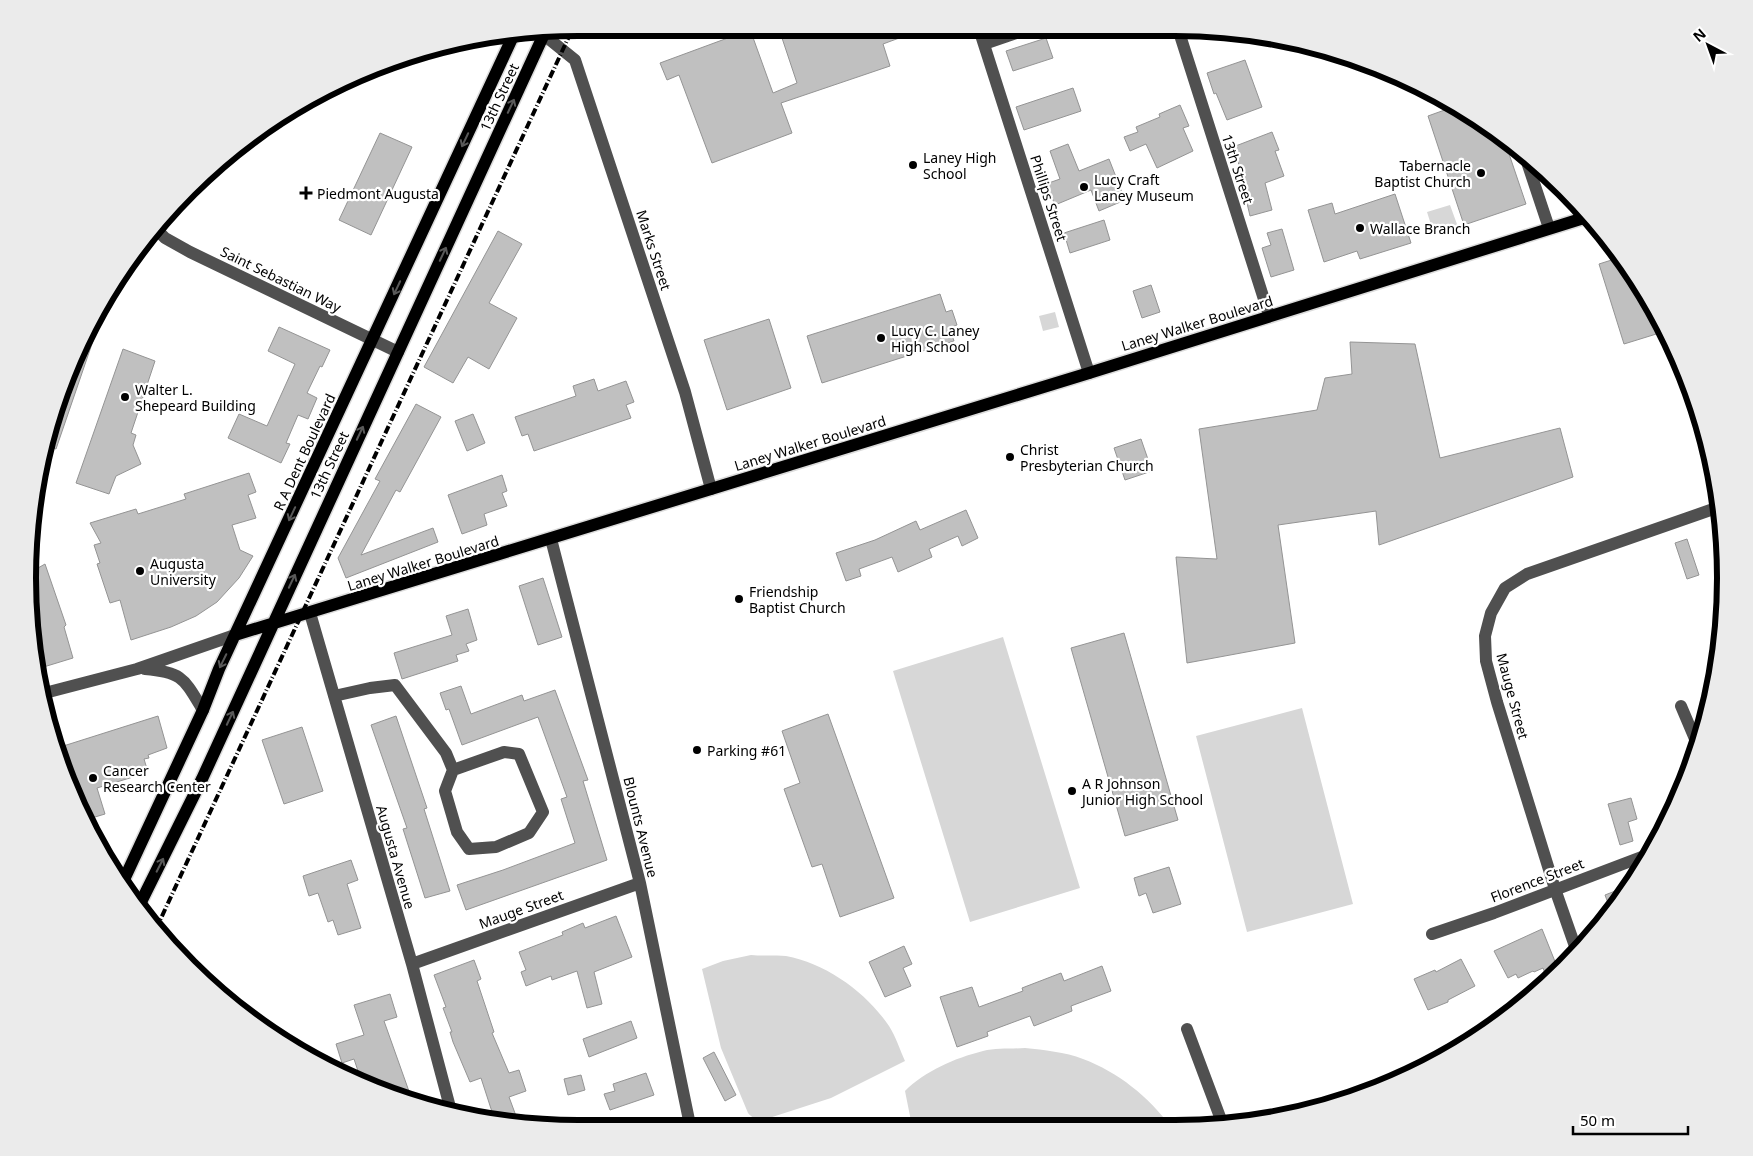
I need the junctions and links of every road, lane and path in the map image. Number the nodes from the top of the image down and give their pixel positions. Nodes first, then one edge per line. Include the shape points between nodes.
1 (1180, 36) edge
2 (544, 37) edge
3 (548, 37) edge
4 (982, 38) edge
5 (511, 41) edge
6 (1529, 169) edge
7 (1580, 219) edge
8 (1549, 228) junction
9 (160, 233) edge
10 (1269, 315) junction
11 (373, 340) junction
12 (398, 352) junction
13 (1089, 373) junction
14 (711, 490) junction
15 (1712, 509) edge
16 (551, 539) junction
17 (310, 612) junction
18 (272, 625) junction
19 (235, 635) junction
20 (137, 669) junction
21 (49, 692) edge
22 (334, 696) junction
23 (1682, 706) dead end
24 (203, 710) junction
25 (1693, 734) edge
26 (453, 770) junction
27 (1638, 858) edge
28 (126, 876) edge
29 (640, 883) junction
30 (1555, 889) junction
31 (142, 900) edge
32 (1432, 934) dead end
33 (1574, 944) edge
34 (412, 964) junction
35 (1187, 1029) dead end
36 (449, 1104) edge
37 (1220, 1118) edge
38 (689, 1120) edge

1 - 10 street, 13th Street
12 -> 2 main road, 13th Street
3 - 14 street, Marks Street via 575,60 685,392
4 - 13 street, Phillips Street
5 -> 11 main road, R A Dent Boulevard
6 - 8 street
7 - 8 main road, Laney Walker Boulevard
8 - 10 main road, Laney Walker Boulevard
9 - 11 street, Saint Sebastian Way via 190,252
10 - 13 main road, Laney Walker Boulevard
11 - 12 street, Saint Sebastian Way
11 -> 19 main road, R A Dent Boulevard
18 -> 12 main road, 13th Street
13 - 14 main road, Laney Walker Boulevard
14 - 16 main road, Laney Walker Boulevard
15 - 30 street, Mauge Street via 1527,574 1506,588 1491,613 1485,636 1486,661
16 - 17 main road, Laney Walker Boulevard
16 - 29 street, Blounts Avenue
17 - 18 main road, Laney Walker Boulevard
17 - 22 street, Augusta Avenue
18 - 19 main road, Laney Walker Boulevard
31 -> 18 main road, 13th Street via 202,779
19 - 20 street, Laney Walker Boulevard
19 -> 24 main road, R A Dent Boulevard
20 - 21 street, Laney Walker Boulevard
20 - 24 street via 167,671 176,675 190,688
22 - 26 street via 395,685 446,753
22 - 34 street, Augusta Avenue
23 - 25 street
24 - 28 main road, R A Dent Boulevard
26 - 26 street via 446,791 457,832 469,850 496,847 529,833 543,812 519,754 504,752
27 - 30 street, Florence Street
29 - 34 street, Mauge Street
29 - 38 street, Blounts Avenue
30 - 32 street, Florence Street
30 - 33 street
34 - 36 street, Augusta Avenue
35 - 37 street

